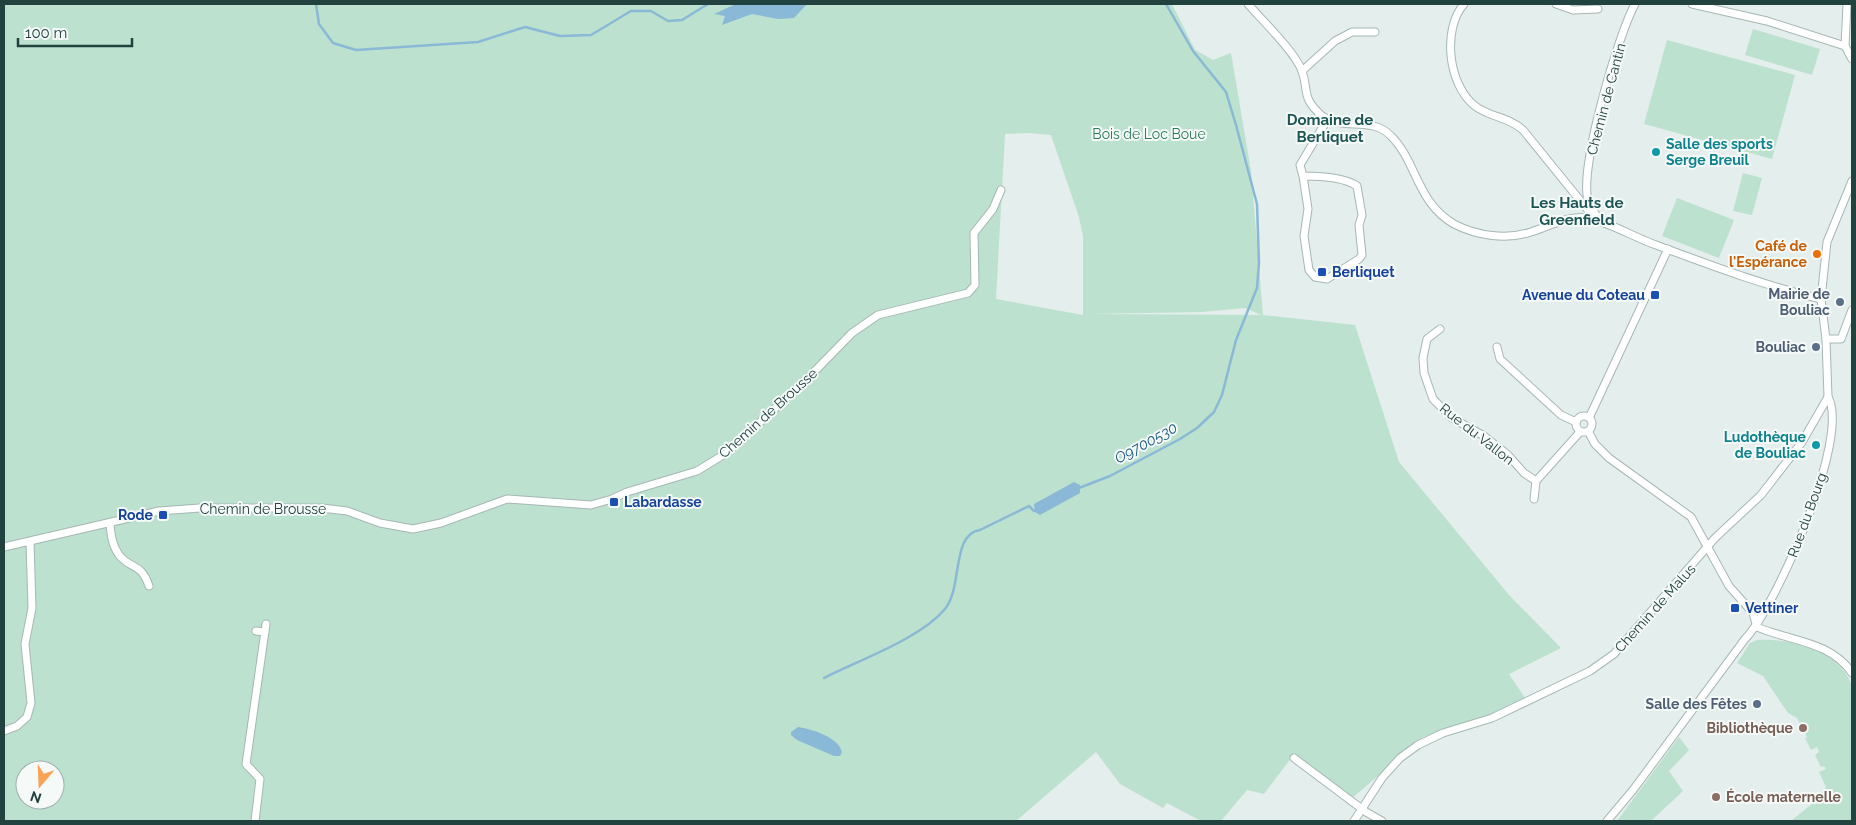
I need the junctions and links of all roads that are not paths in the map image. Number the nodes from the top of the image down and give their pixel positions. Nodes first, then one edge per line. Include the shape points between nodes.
1 (1248, 4) edge
2 (1464, 4) edge
3 (1556, 4) edge
4 (1635, 4) edge
5 (1692, 4) edge
6 (1847, 4) edge
7 (1598, 9) dead end
8 (1375, 32) dead end
9 (1845, 46) junction
10 (1852, 59) edge
11 (1302, 71) junction
12 (1328, 120) junction
13 (1303, 176) junction
14 (1852, 181) edge
15 (1001, 190) dead end
16 (1601, 223) junction
17 (1668, 249) junction
18 (1821, 299) junction
19 (1852, 310) edge
20 (1440, 329) dead end
21 (1826, 339) junction
22 (1497, 347) dead end
23 (1828, 397) junction
24 (1589, 418) junction
25 (1576, 422) junction
26 (1584, 432) junction
27 (1536, 480) junction
28 (1534, 499) dead end
29 (110, 524) junction
30 (30, 542) junction
31 (4, 547) edge
32 (1707, 548) junction
33 (149, 586) dead end
34 (266, 624) dead end
35 (1757, 627) junction
36 (256, 631) dead end
37 (265, 632) junction
38 (1852, 673) edge
39 (4, 731) edge
40 (1294, 758) dead end
41 (1362, 809) junction
42 (255, 821) edge
43 (1354, 821) edge
44 (1382, 821) edge
45 (1606, 821) edge

1 - 11 street
2 - 16 street via 1457,12 1451,34 1454,71 1461,91 1475,106 1509,120 1523,130 1590,214
3 - 7 street via 1573,10
4 - 16 street, Chemin de Cantin via 1608,82 1591,146 1587,193
5 - 9 street via 1767,21
6 - 9 street
8 - 11 street via 1352,32 1335,41
9 - 10 street
11 - 12 street via 1306,96
12 - 13 street via 1300,165
12 - 16 street via 1373,124 1386,132 1397,144 1428,201 1445,218 1466,229 1508,236 1532,232 1566,219 1591,218
13 - 13 street via 1348,182 1357,186 1359,191 1362,255 1327,279 1315,277 1309,270 1304,230 1308,209
14 - 18 street, Rue du Bourg via 1827,242
15 - 29 street, Chemin de Brousse via 993,209 974,233 975,285 968,293 878,315 852,333 814,373 728,452 697,471 591,505 507,499 441,523 413,529 380,523 347,511 322,508 200,508 159,512
16 - 17 street
17 - 18 street via 1774,288
17 - 24 street
18 - 21 street, Rue du Bourg
19 - 21 street via 1841,339
20 - 27 street, Rue du Vallon via 1428,340 1423,358 1424,373 1433,399 1452,418 1484,436
21 - 23 street, Rue du Bourg
22 - 25 street via 1500,359 1561,415
23 - 32 street, Chemin de Malus via 1802,442 1774,480
23 - 35 street, Rue du Bourg via 1833,416 1829,453 1796,548
24 - 25 street via 1581,416
24 - 26 street via 1592,425
25 - 26 street
26 - 27 street
26 - 32 street via 1609,458 1691,517
27 - 28 street
29 - 30 street, Chemin de Brousse
29 - 33 street via 112,542 120,556 144,572
30 - 31 street, Chemin de Brousse
30 - 39 street via 32,608 25,644 31,703 27,717
32 - 35 street via 1736,595 1753,613
32 - 41 street, Chemin de Malus via 1614,654 1590,671 1507,711 1418,745 1400,758 1382,778
34 - 37 street
35 - 38 street via 1830,652
35 - 45 street, Rue du Bourg
36 - 37 street
37 - 42 street via 246,764 260,779
40 - 41 street
41 - 43 street, Chemin de Malus
41 - 44 street

